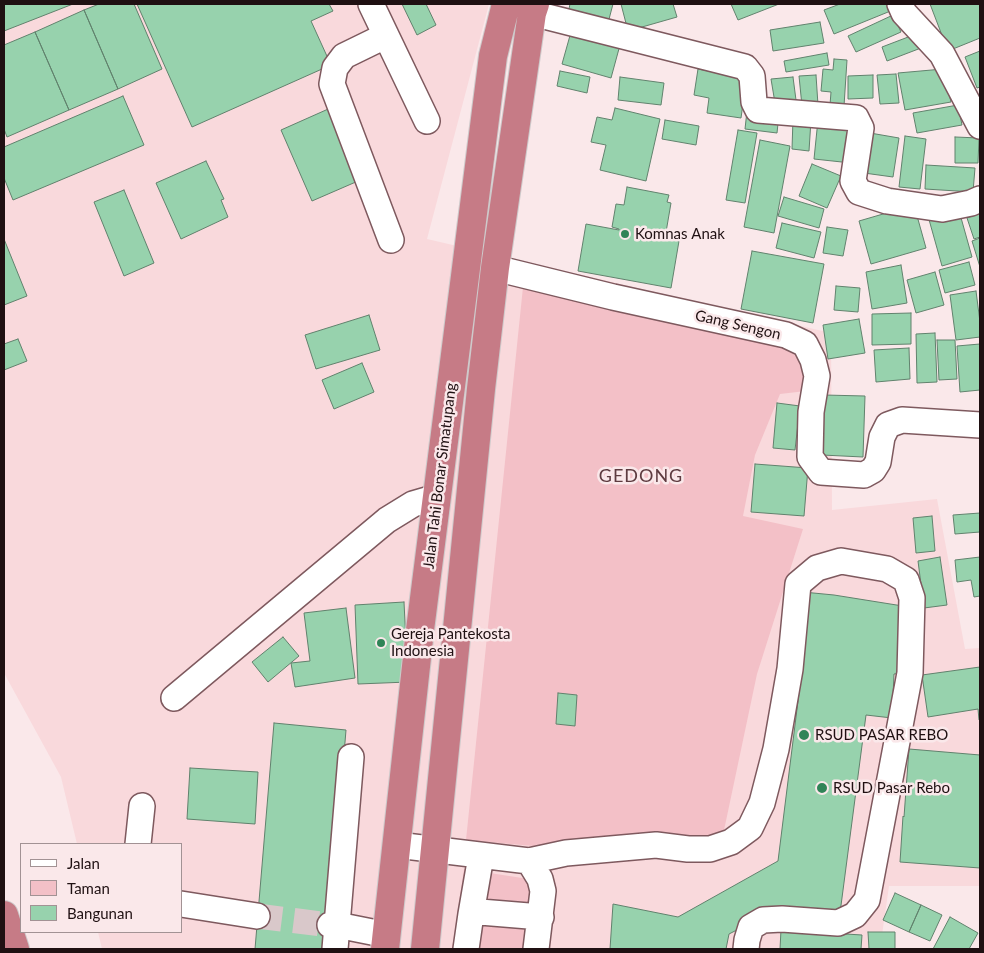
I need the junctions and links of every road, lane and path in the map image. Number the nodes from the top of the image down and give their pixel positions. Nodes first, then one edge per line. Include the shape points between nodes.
1 (371, 4) edge
2 (506, 4) edge
3 (900, 4) edge
4 (533, 9) edge
5 (385, 36) junction
6 (427, 122) dead end
7 (980, 126) edge
8 (980, 199) edge
9 (391, 240) dead end
10 (495, 268) junction
11 (980, 424) edge
12 (437, 497) junction
13 (174, 698) dead end
14 (351, 757) dead end
15 (142, 806) dead end
16 (138, 843) edge
17 (397, 845) junction
18 (436, 850) junction
19 (481, 856) junction
20 (529, 861) junction
21 (182, 904) edge
22 (471, 914) junction
23 (4, 915) edge
24 (257, 916) tunnel mouth
25 (541, 917) junction
26 (334, 933) edge
27 (386, 942) edge
28 (15, 949) edge
29 (425, 949) edge
30 (466, 949) edge
31 (536, 949) edge
32 (746, 949) edge

1 - 5 street
2 - 12 highway, Jalan Tahi Bonar Simatupang via 494,56
3 - 7 street via 904,13 942,54
4 - 8 street via 745,67 752,76 754,102 758,110 856,118 861,128 853,181 859,192 887,201 942,208
4 - 10 highway, Jalan Tahi Bonar Simatupang
5 - 6 street
5 - 9 street via 344,56 335,68 332,84
10 - 11 street, Gang Sengon via 786,335 805,344 817,376 811,412 810,457 821,472 864,475 873,470 888,425 902,420
10 - 18 highway, Jalan Tahi Bonar Simatupang
12 - 13 street via 413,504 387,520
12 - 17 highway, Jalan Tahi Bonar Simatupang
14 - 26 street
15 - 16 street
17 - 18 street
17 - 27 highway, Jalan Tahi Bonar Simatupang
18 - 19 street
18 - 29 highway, Jalan Tahi Bonar Simatupang
19 - 20 street
19 - 22 street
20 - 25 street via 543,891
20 - 32 street via 566,853 656,845 710,849 731,842 750,828 762,803 776,749 790,669 798,584 817,568 841,561 887,569 906,580 912,598 910,673 867,900 854,915 838,923 763,920 751,927
21 - 24 street
22 - 25 street
22 - 30 street
23 - 28 highway
25 - 31 street
26 - 27 street

